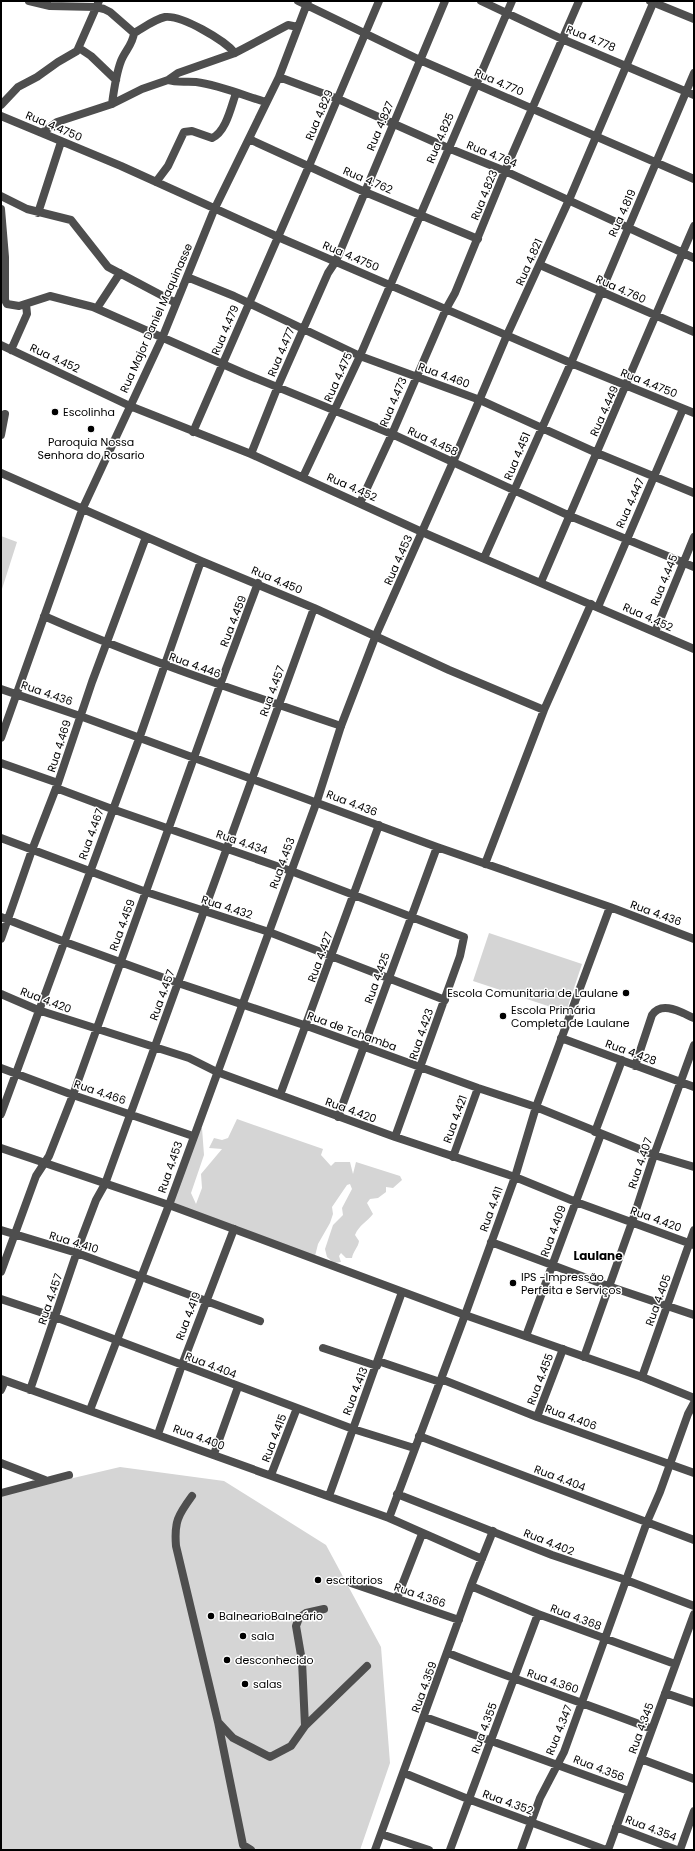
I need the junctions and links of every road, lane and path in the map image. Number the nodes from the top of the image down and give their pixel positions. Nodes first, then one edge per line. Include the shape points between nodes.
1 (29, 1) edge
2 (298, 1) edge
3 (379, 1) edge
4 (446, 1) edge
5 (481, 1) edge
6 (512, 1) edge
7 (579, 1) edge
8 (652, 1) edge
9 (308, 3) edge
10 (98, 4) edge
11 (506, 13) junction
12 (694, 19) edge
13 (298, 27) junction
14 (134, 33) junction
15 (365, 34) junction
16 (562, 38) junction
17 (79, 48) junction
18 (235, 52) junction
19 (420, 60) junction
20 (626, 64) junction
21 (694, 73) edge
22 (279, 77) junction
23 (116, 80) junction
24 (168, 80) junction
25 (476, 84) junction
26 (686, 92) junction
27 (236, 93) junction
28 (694, 95) edge
29 (338, 99) junction
30 (265, 102) junction
31 (112, 104) junction
32 (1, 105) edge
33 (532, 108) junction
34 (1, 116) edge
35 (393, 124) junction
36 (42, 133) junction
37 (596, 136) junction
38 (250, 139) junction
39 (61, 142) junction
40 (448, 148) junction
41 (656, 163) junction
42 (309, 166) junction
43 (505, 171) junction
44 (694, 179) edge
45 (156, 182) junction
46 (365, 192) junction
47 (1, 196) edge
48 (1, 200) edge
49 (569, 200) junction
50 (1, 209) edge
51 (214, 210) junction
52 (38, 212) junction
53 (420, 214) junction
54 (694, 226) edge
55 (627, 227) junction
56 (278, 237) junction
57 (478, 239) junction
58 (682, 253) junction
59 (694, 258) edge
60 (336, 261) junction
61 (540, 265) junction
62 (120, 273) junction
63 (187, 277) junction
64 (390, 285) junction
65 (600, 292) junction
66 (176, 303) junction
67 (248, 303) junction
68 (26, 304) junction
69 (97, 308) junction
70 (446, 309) junction
71 (656, 317) junction
72 (303, 328) junction
73 (694, 332) edge
74 (508, 335) junction
75 (163, 336) junction
76 (1, 345) edge
77 (12, 350) junction
78 (360, 356) junction
79 (223, 363) junction
80 (571, 363) junction
81 (416, 376) junction
82 (278, 386) junction
83 (627, 386) junction
84 (480, 400) junction
85 (130, 406) junction
86 (683, 409) junction
87 (336, 411) junction
88 (694, 413) edge
89 (5, 414) dead end
90 (541, 428) junction
91 (193, 432) junction
92 (392, 434) junction
93 (1, 435) edge
94 (597, 453) junction
95 (251, 454) junction
96 (453, 462) junction
97 (1, 473) edge
98 (303, 477) junction
99 (654, 477) junction
100 (514, 492) junction
101 (694, 493) edge
102 (360, 503) junction
103 (82, 510) junction
104 (570, 516) junction
105 (422, 532) junction
106 (146, 537) junction
107 (694, 537) edge
108 (626, 540) junction
109 (484, 558) junction
110 (200, 561) junction
111 (683, 562) junction
112 (694, 567) edge
113 (541, 582) junction
114 (258, 584) junction
115 (594, 606) junction
116 (314, 608) junction
117 (44, 616) junction
118 (655, 632) junction
119 (376, 635) junction
120 (106, 643) junction
121 (694, 650) edge
122 (164, 665) junction
123 (220, 686) junction
124 (1, 689) edge
125 (17, 694) junction
126 (279, 705) junction
127 (544, 710) junction
128 (80, 716) junction
129 (341, 726) junction
130 (1, 738) edge
131 (139, 738) junction
132 (195, 758) junction
133 (1, 763) edge
134 (253, 779) junction
135 (57, 786) junction
136 (317, 801) junction
137 (112, 809) junction
138 (379, 826) junction
139 (170, 829) junction
140 (1, 838) edge
141 (437, 847) junction
142 (226, 848) junction
143 (32, 850) junction
144 (485, 864) junction
145 (90, 871) junction
146 (291, 871) junction
147 (146, 892) junction
148 (355, 896) junction
149 (610, 907) junction
150 (204, 912) junction
151 (5, 918) edge
152 (410, 918) junction
153 (268, 932) junction
154 (464, 937) joint
155 (1, 939) edge
156 (694, 939) edge
157 (65, 942) junction
158 (332, 957) junction
159 (120, 962) junction
160 (389, 979) junction
161 (178, 983) junction
162 (1, 994) edge
163 (444, 1000) junction
164 (242, 1005) junction
165 (38, 1010) junction
166 (694, 1018) edge
167 (307, 1026) junction
168 (96, 1030) junction
169 (561, 1038) junction
170 (694, 1045) edge
171 (154, 1047) junction
172 (364, 1047) junction
173 (622, 1060) junction
174 (636, 1066) junction
175 (421, 1067) junction
176 (1, 1068) edge
177 (217, 1072) junction
178 (17, 1074) junction
179 (681, 1082) junction
180 (694, 1087) edge
181 (478, 1088) junction
182 (73, 1095) junction
183 (280, 1095) junction
184 (536, 1107) junction
185 (1, 1114) edge
186 (130, 1114) junction
187 (338, 1117) junction
188 (598, 1133) junction
189 (193, 1136) junction
190 (395, 1137) junction
191 (1, 1148) edge
192 (654, 1155) junction
193 (453, 1157) junction
194 (45, 1163) junction
195 (694, 1167) edge
196 (515, 1177) junction
197 (105, 1184) junction
198 (576, 1202) junction
199 (169, 1205) junction
200 (632, 1222) junction
201 (234, 1229) junction
202 (1, 1230) edge
203 (694, 1230) edge
204 (15, 1235) junction
205 (491, 1242) junction
206 (692, 1244) edge
207 (77, 1253) junction
208 (553, 1265) junction
209 (1, 1272) edge
210 (140, 1277) junction
211 (608, 1286) junction
212 (402, 1292) junction
213 (1, 1299) edge
214 (206, 1301) junction
215 (667, 1306) junction
216 (465, 1315) junction
217 (694, 1315) edge
218 (55, 1317) junction
219 (260, 1321) dead end
220 (526, 1336) junction
221 (117, 1340) junction
222 (323, 1348) dead end
223 (563, 1349) junction
224 (584, 1357) junction
225 (378, 1363) junction
226 (182, 1366) junction
227 (642, 1377) junction
228 (3, 1380) edge
229 (440, 1381) junction
230 (238, 1387) junction
231 (1, 1390) edge
232 (30, 1390) junction
233 (694, 1398) edge
234 (694, 1403) edge
235 (297, 1408) junction
236 (90, 1410) junction
237 (537, 1417) junction
238 (353, 1428) junction
239 (158, 1434) junction
240 (419, 1436) junction
241 (414, 1448) junction
242 (214, 1454) junction
243 (1, 1463) edge
244 (670, 1465) junction
245 (694, 1473) edge
246 (69, 1475) dead end
247 (271, 1475) junction
248 (45, 1480) junction
249 (1, 1492) edge
250 (397, 1494) junction
251 (192, 1496) dead end
252 (329, 1496) junction
253 (389, 1518) junction
254 (647, 1522) junction
255 (493, 1531) junction
256 (422, 1534) junction
257 (694, 1540) edge
258 (482, 1559) junction
259 (626, 1580) junction
260 (352, 1583) dead end
261 (471, 1586) junction
262 (397, 1598) junction
263 (694, 1606) edge
264 (324, 1609) dead end
265 (538, 1614) junction
266 (694, 1614) edge
267 (459, 1620) junction
268 (692, 1623) edge
269 (604, 1639) junction
270 (448, 1653) junction
271 (675, 1664) junction
272 (367, 1666) dead end
273 (514, 1680) junction
274 (665, 1693) junction
275 (582, 1703) junction
276 (694, 1703) edge
277 (425, 1717) junction
278 (218, 1722) junction
279 (305, 1726) junction
280 (652, 1729) junction
281 (491, 1740) junction
282 (641, 1759) junction
283 (558, 1764) junction
284 (404, 1773) junction
285 (694, 1779) edge
286 (629, 1791) junction
287 (468, 1799) junction
288 (694, 1811) edge
289 (531, 1822) junction
290 (616, 1827) junction
291 (381, 1834) junction
292 (251, 1850) edge
293 (375, 1850) edge
294 (429, 1850) edge
295 (450, 1850) edge
296 (521, 1850) edge
297 (607, 1850) edge
298 (679, 1850) edge

1 - 10 street via 50,6
2 - 9 street, Rua 4.770
3 - 15 street, Rua 4.829
4 - 19 street, Rua 4.827
5 - 11 street, Rua 4.778
6 - 11 street, Rua 4.825
7 - 16 street, Rua 4.823
8 - 12 street
8 - 20 street, Rua 4.821
9 - 13 street, Rua Major Daniel Maquinasse
9 - 15 street, Rua 4.770
10 - 14 street
10 - 17 street
11 - 16 street, Rua 4.778
11 - 25 street, Rua 4.825
13 - 18 street via 288,26
13 - 22 street, Rua Major Daniel Maquinasse
14 - 18 street via 164,18 176,18 219,38
14 - 23 street via 130,46 121,60
15 - 19 street, Rua 4.770
15 - 29 street, Rua 4.829
16 - 20 street, Rua 4.778
16 - 33 street, Rua 4.823
17 - 23 street
17 - 32 street via 18,87
18 - 24 street via 178,73
19 - 25 street, Rua 4.770
19 - 35 street, Rua 4.827
20 - 26 street, Rua 4.778
20 - 37 street, Rua 4.821
21 - 26 street, Rua 4.819
22 - 29 street, Rua 4.764
22 - 30 street, Rua Major Daniel Maquinasse
23 - 31 street
24 - 27 street via 196,82
24 - 31 street
25 - 33 street, Rua 4.770
25 - 40 street, Rua 4.825
26 - 28 street, Rua 4.778
26 - 41 street, Rua 4.819
27 - 30 street
27 - 45 street via 218,134 212,138 192,131 184,132
29 - 35 street, Rua 4.764
29 - 42 street, Rua 4.829
30 - 38 street, Rua Major Daniel Maquinasse
31 - 36 street via 57,122
33 - 37 street, Rua 4.770
33 - 43 street, Rua 4.823
34 - 36 street, Rua 4.4750
35 - 40 street, Rua 4.764
35 - 46 street, Rua 4.827
36 - 39 street, Rua 4.4750
37 - 41 street, Rua 4.770
37 - 49 street, Rua 4.821
38 - 42 street, Rua 4.762
38 - 51 street, Rua Major Daniel Maquinasse
39 - 45 street, Rua 4.4750
39 - 52 street
40 - 43 street, Rua 4.764
40 - 53 street, Rua 4.825
41 - 44 street, Rua 4.770
41 - 55 street, Rua 4.819
42 - 46 street, Rua 4.762
42 - 56 street, Rua 4.829
43 - 49 street, Rua 4.764
43 - 57 street, Rua 4.823
45 - 51 street, Rua 4.4750
46 - 53 street, Rua 4.762
46 - 60 street, Rua 4.827
47 - 48 street
47 - 52 street via 16,205
49 - 55 street, Rua 4.764
49 - 61 street, Rua 4.821
50 - 68 street, Rua 4.458 via 5,303 11,306
51 - 56 street, Rua 4.4750
51 - 63 street, Rua Major Daniel Maquinasse
52 - 62 street via 71,220 108,266
53 - 57 street, Rua 4.762
53 - 64 street, Rua 4.825
54 - 58 street, Rua 4.449
55 - 58 street, Rua 4.764
55 - 65 street, Rua 4.819
56 - 60 street, Rua 4.4750
56 - 67 street, Rua 4.479
57 - 70 street, Rua 4.823
58 - 59 street, Rua 4.764
58 - 71 street, Rua 4.449
60 - 64 street, Rua 4.4750
60 - 72 street, Rua 4.477
61 - 65 street, Rua 4.760
61 - 74 street, Rua 4.821
62 - 66 street
62 - 69 street
63 - 66 street, Rua Major Daniel Maquinasse
63 - 67 street, Rua 4.460
64 - 70 street, Rua 4.4750
64 - 78 street, Rua 4.475
65 - 71 street, Rua 4.760
65 - 80 street, Rua 4.819
66 - 75 street, Rua Major Daniel Maquinasse
67 - 72 street, Rua 4.460
67 - 79 street, Rua 4.479
68 - 69 street, Rua 4.458 via 50,296
68 - 77 street via 27,314
69 - 75 street, Rua 4.458
70 - 74 street, Rua 4.4750
70 - 81 street, Rua 4.473
71 - 73 street, Rua 4.760
71 - 83 street, Rua 4.449
72 - 78 street, Rua 4.460
72 - 82 street, Rua 4.477
74 - 80 street, Rua 4.4750
74 - 84 street, Rua 4.821
75 - 79 street, Rua 4.458
75 - 85 street, Rua Major Daniel Maquinasse
76 - 77 street, Rua 4.452
77 - 85 street, Rua 4.452
78 - 81 street, Rua 4.460
78 - 87 street, Rua 4.475
79 - 82 street, Rua 4.458
79 - 91 street, Rua 4.479
80 - 83 street, Rua 4.4750
80 - 90 street, Rua 4.451
81 - 84 street, Rua 4.460
81 - 92 street, Rua 4.473
82 - 87 street, Rua 4.458
82 - 95 street, Rua 4.477
83 - 86 street, Rua 4.4750
83 - 94 street, Rua 4.449
84 - 90 street, Rua 4.460
84 - 96 street, Rua 4.821
85 - 91 street, Rua 4.452
85 - 103 street, Rua Major Daniel Maquinasse
86 - 88 street, Rua 4.4750
86 - 99 street, Rua 4.447
87 - 92 street, Rua 4.458
87 - 98 street, Rua 4.475
89 - 93 street
90 - 94 street, Rua 4.460
90 - 100 street, Rua 4.451
91 - 95 street, Rua 4.452
92 - 96 street, Rua 4.458
92 - 102 street, Rua 4.473
94 - 99 street, Rua 4.460
94 - 104 street, Rua 4.449
95 - 98 street, Rua 4.452
96 - 100 street, Rua 4.458
96 - 105 street, Rua 4.821
97 - 103 street, Rua 4.450
98 - 102 street, Rua 4.452
99 - 101 street, Rua 4.460
99 - 108 street, Rua 4.447
100 - 104 street, Rua 4.458
100 - 109 street, Rua 4.451
102 - 105 street, Rua 4.452
103 - 106 street, Rua 4.450
103 - 117 street, Rua Major Daniel Maquinasse
104 - 108 street, Rua 4.458
104 - 113 street, Rua 4.449
105 - 109 street, Rua 4.452
105 - 119 street, Rua 4.453
106 - 110 street, Rua 4.450
106 - 120 street, Rua 4.469
107 - 111 street, Rua 4.445
108 - 111 street, Rua 4.458
108 - 115 street, Rua 4.447
109 - 113 street, Rua 4.452
110 - 114 street, Rua 4.450
110 - 122 street, Rua 4.467
111 - 112 street, Rua 4.458
111 - 118 street, Rua 4.445
113 - 115 street, Rua 4.452
114 - 116 street, Rua 4.450
114 - 123 street, Rua 4.459
115 - 118 street, Rua 4.452
115 - 127 street, Rua 4.447
116 - 119 street, Rua 4.450
116 - 126 street, Rua 4.457
117 - 120 street, Rua 4.446
117 - 125 street, Rua Major Daniel Maquinasse
118 - 121 street, Rua 4.452
119 - 127 street, Rua 4.450 via 449,670
119 - 129 street, Rua 4.453
120 - 122 street, Rua 4.446
120 - 128 street, Rua 4.469
122 - 123 street, Rua 4.446
122 - 131 street, Rua 4.467
123 - 126 street, Rua 4.446
123 - 132 street, Rua 4.459
124 - 125 street, Rua 4.436
125 - 128 street, Rua 4.436
125 - 130 street, Rua Major Daniel Maquinasse
126 - 129 street, Rua 4.446
126 - 134 street, Rua 4.457
127 - 144 street, Rua 4.447
128 - 131 street, Rua 4.436
128 - 135 street, Rua 4.469
129 - 136 street, Rua 4.453
131 - 132 street, Rua 4.436
131 - 137 street, Rua 4.467
132 - 134 street, Rua 4.436
132 - 139 street, Rua 4.459
133 - 135 street, Rua 4.434
134 - 136 street, Rua 4.436
134 - 142 street, Rua 4.457
135 - 137 street, Rua 4.434
135 - 143 street, Rua 4.469
136 - 138 street, Rua 4.436
136 - 146 street, Rua 4.453
137 - 139 street, Rua 4.434
137 - 145 street, Rua 4.467
138 - 141 street, Rua 4.436
138 - 148 street, Rua 4.427
139 - 142 street, Rua 4.434
139 - 147 street, Rua 4.459
140 - 143 street, Rua 4.432
141 - 144 street, Rua 4.436
141 - 152 street, Rua 4.425
142 - 146 street, Rua 4.434
142 - 150 street, Rua 4.457
143 - 145 street, Rua 4.432
143 - 151 street, Rua 4.469
144 - 149 street, Rua 4.436
145 - 147 street, Rua 4.432
145 - 157 street, Rua 4.467
146 - 148 street, Rua 4.434
146 - 153 street, Rua 4.453
147 - 150 street, Rua 4.432
147 - 159 street, Rua 4.459
148 - 152 street, Rua 4.434
148 - 158 street, Rua 4.427
149 - 156 street, Rua 4.436
149 - 169 street, Rua 4.411
150 - 153 street, Rua 4.432
150 - 161 street, Rua 4.457
151 - 155 street, Rua 4.469
151 - 157 street, Rua de Tchamba
152 - 154 street, Rua 4.434
152 - 160 street, Rua 4.425
153 - 158 street, Rua 4.432
153 - 164 street, Rua 4.453
154 - 163 street, Rua 4.423
157 - 159 street, Rua de Tchamba
157 - 165 street, Rua 4.467
158 - 160 street, Rua 4.432
158 - 167 street, Rua 4.427
159 - 161 street, Rua de Tchamba
159 - 168 street, Rua 4.459
160 - 163 street, Rua 4.432
160 - 172 street, Rua 4.425
161 - 164 street, Rua de Tchamba
161 - 171 street, Rua 4.457
162 - 165 street, Rua 4.420
163 - 175 street, Rua 4.423
164 - 167 street, Rua de Tchamba
164 - 177 street, Rua 4.453
165 - 168 street, Rua 4.420
165 - 178 street, Rua 4.467
166 - 174 street via 666,1007 657,1010 652,1015
167 - 172 street, Rua de Tchamba
167 - 183 street, Rua 4.427
168 - 171 street, Rua 4.420
168 - 182 street, Rua 4.459
169 - 173 street, Rua 4.428
169 - 184 street, Rua 4.411
170 - 179 street, Rua 4.407
171 - 177 street, Rua 4.420 via 189,1058
171 - 186 street, Rua 4.457
172 - 175 street, Rua de Tchamba
172 - 187 street, Rua 4.425
173 - 174 street, Rua 4.428
173 - 188 street, Rua 4.409
174 - 179 street, Rua 4.428
175 - 181 street, Rua de Tchamba
175 - 190 street, Rua 4.423
176 - 178 street, Rua 4.466
177 - 183 street, Rua 4.420
177 - 189 street, Rua 4.453
178 - 182 street, Rua 4.466
178 - 185 street, Rua 4.467
179 - 180 street, Rua 4.428
179 - 192 street, Rua 4.407
181 - 184 street, Rua de Tchamba
181 - 193 street, Rua 4.421
182 - 186 street, Rua 4.466
182 - 194 street, Rua 4.459
183 - 187 street, Rua 4.420
184 - 188 street, Rua de Tchamba
184 - 196 street, Rua 4.411
186 - 189 street, Rua 4.466
186 - 197 street, Rua 4.457
187 - 190 street, Rua 4.420
188 - 192 street, Rua de Tchamba
188 - 198 street, Rua 4.409
189 - 199 street, Rua 4.453
190 - 193 street, Rua 4.420
191 - 194 street
192 - 195 street, Rua de Tchamba
192 - 200 street, Rua 4.407
193 - 196 street, Rua 4.420
194 - 197 street
194 - 204 street, Rua 4.459 via 36,1176
196 - 198 street, Rua 4.420
196 - 205 street, Rua 4.411
197 - 199 street
197 - 207 street, Rua 4.457 via 96,1200
198 - 200 street, Rua 4.420
198 - 208 street, Rua 4.409
199 - 201 street
199 - 210 street, Rua 4.453
200 - 206 street, Rua 4.420
200 - 211 street, Rua 4.407
201 - 212 street
201 - 214 street, Rua 4.419
202 - 204 street, Rua 4.410
203 - 206 street, Rua 4.405
204 - 207 street, Rua 4.410
204 - 209 street, Rua 4.459
205 - 208 street
205 - 216 street, Rua 4.411
206 - 215 street, Rua 4.405
207 - 210 street, Rua 4.410
207 - 218 street, Rua 4.457
208 - 211 street
208 - 220 street, Rua 4.409
210 - 214 street, Rua 4.410
210 - 221 street, Rua 4.453
211 - 215 street
211 - 224 street, Rua 4.407
212 - 216 street
212 - 225 street, Rua 4.413
213 - 218 street, Rua 4.404
214 - 219 street, Rua 4.410
214 - 226 street, Rua 4.419
215 - 217 street
215 - 227 street, Rua 4.405
216 - 220 street
216 - 229 street, Rua 4.411
218 - 221 street, Rua 4.404
218 - 232 street, Rua 4.457
220 - 223 street
221 - 226 street, Rua 4.404
221 - 236 street, Rua 4.453
222 - 225 street, Rua 4.406
223 - 224 street
223 - 237 street, Rua 4.455
224 - 227 street
225 - 229 street, Rua 4.406
225 - 238 street, Rua 4.413
226 - 230 street, Rua 4.404
226 - 239 street, Rua 4.419
227 - 233 street
228 - 231 street
228 - 232 street, Rua 4.400
229 - 237 street, Rua 4.406
229 - 240 street, Rua 4.411
230 - 235 street, Rua 4.404
230 - 242 street
232 - 236 street, Rua 4.400
234 - 244 street
235 - 238 street, Rua 4.404
235 - 247 street, Rua 4.415
236 - 239 street, Rua 4.400
237 - 244 street, Rua 4.406
238 - 241 street, Rua 4.404
238 - 252 street, Rua 4.413
239 - 242 street, Rua 4.400
240 - 241 street, Rua 4.411
240 - 254 street, Rua 4.404
241 - 250 street, Rua 4.411
242 - 247 street, Rua 4.400
243 - 248 street
244 - 245 street, Rua 4.406
244 - 254 street
246 - 248 street
247 - 252 street, Rua 4.400
248 - 249 street
250 - 253 street, Rua 4.411
250 - 255 street, Rua 4.402
251 - 278 street via 181,1511 175,1529 176,1540
252 - 253 street, Rua 4.400
253 - 256 street, Rua 4.400
254 - 257 street, Rua 4.404
254 - 259 street
255 - 258 street, Rua 4.359
255 - 259 street, Rua 4.402 via 581,1566
256 - 258 street, Rua 4.400
256 - 262 street
258 - 261 street, Rua 4.359
259 - 263 street, Rua 4.402
259 - 269 street, Rua 4.347
260 - 262 street, Rua 4.366
261 - 265 street, Rua 4.368
261 - 267 street, Rua 4.359
262 - 267 street, Rua 4.366
264 - 279 street via 306,1613 299,1618 296,1626 302,1660
265 - 269 street, Rua 4.368
265 - 273 street, Rua 4.355
266 - 268 street, Rua 4.345
267 - 270 street, Rua 4.359
268 - 271 street, Rua 4.345
269 - 271 street, Rua 4.368
269 - 275 street, Rua 4.347
270 - 273 street, Rua 4.360
270 - 277 street, Rua 4.359
271 - 274 street, Rua 4.345
272 - 279 street
273 - 275 street, Rua 4.360
273 - 281 street, Rua 4.355
274 - 276 street
274 - 280 street, Rua 4.345
275 - 280 street, Rua 4.360
275 - 283 street, Rua 4.347
277 - 281 street, Rua 4.356
277 - 284 street, Rua 4.359
278 - 279 street via 233,1738 270,1757 291,1746
278 - 292 street via 243,1845
280 - 282 street, Rua 4.345
281 - 283 street, Rua 4.356
281 - 287 street, Rua 4.355
282 - 285 street
282 - 286 street, Rua 4.345
283 - 286 street, Rua 4.356
283 - 289 street, Rua 4.347
284 - 287 street, Rua 4.352
284 - 291 street, Rua 4.359
286 - 290 street, Rua 4.345
287 - 289 street, Rua 4.352
287 - 295 street, Rua 4.355
288 - 298 street
289 - 296 street, Rua 4.347
289 - 297 street, Rua 4.352
290 - 297 street, Rua 4.345
290 - 298 street, Rua 4.354
291 - 293 street, Rua 4.359
291 - 294 street

